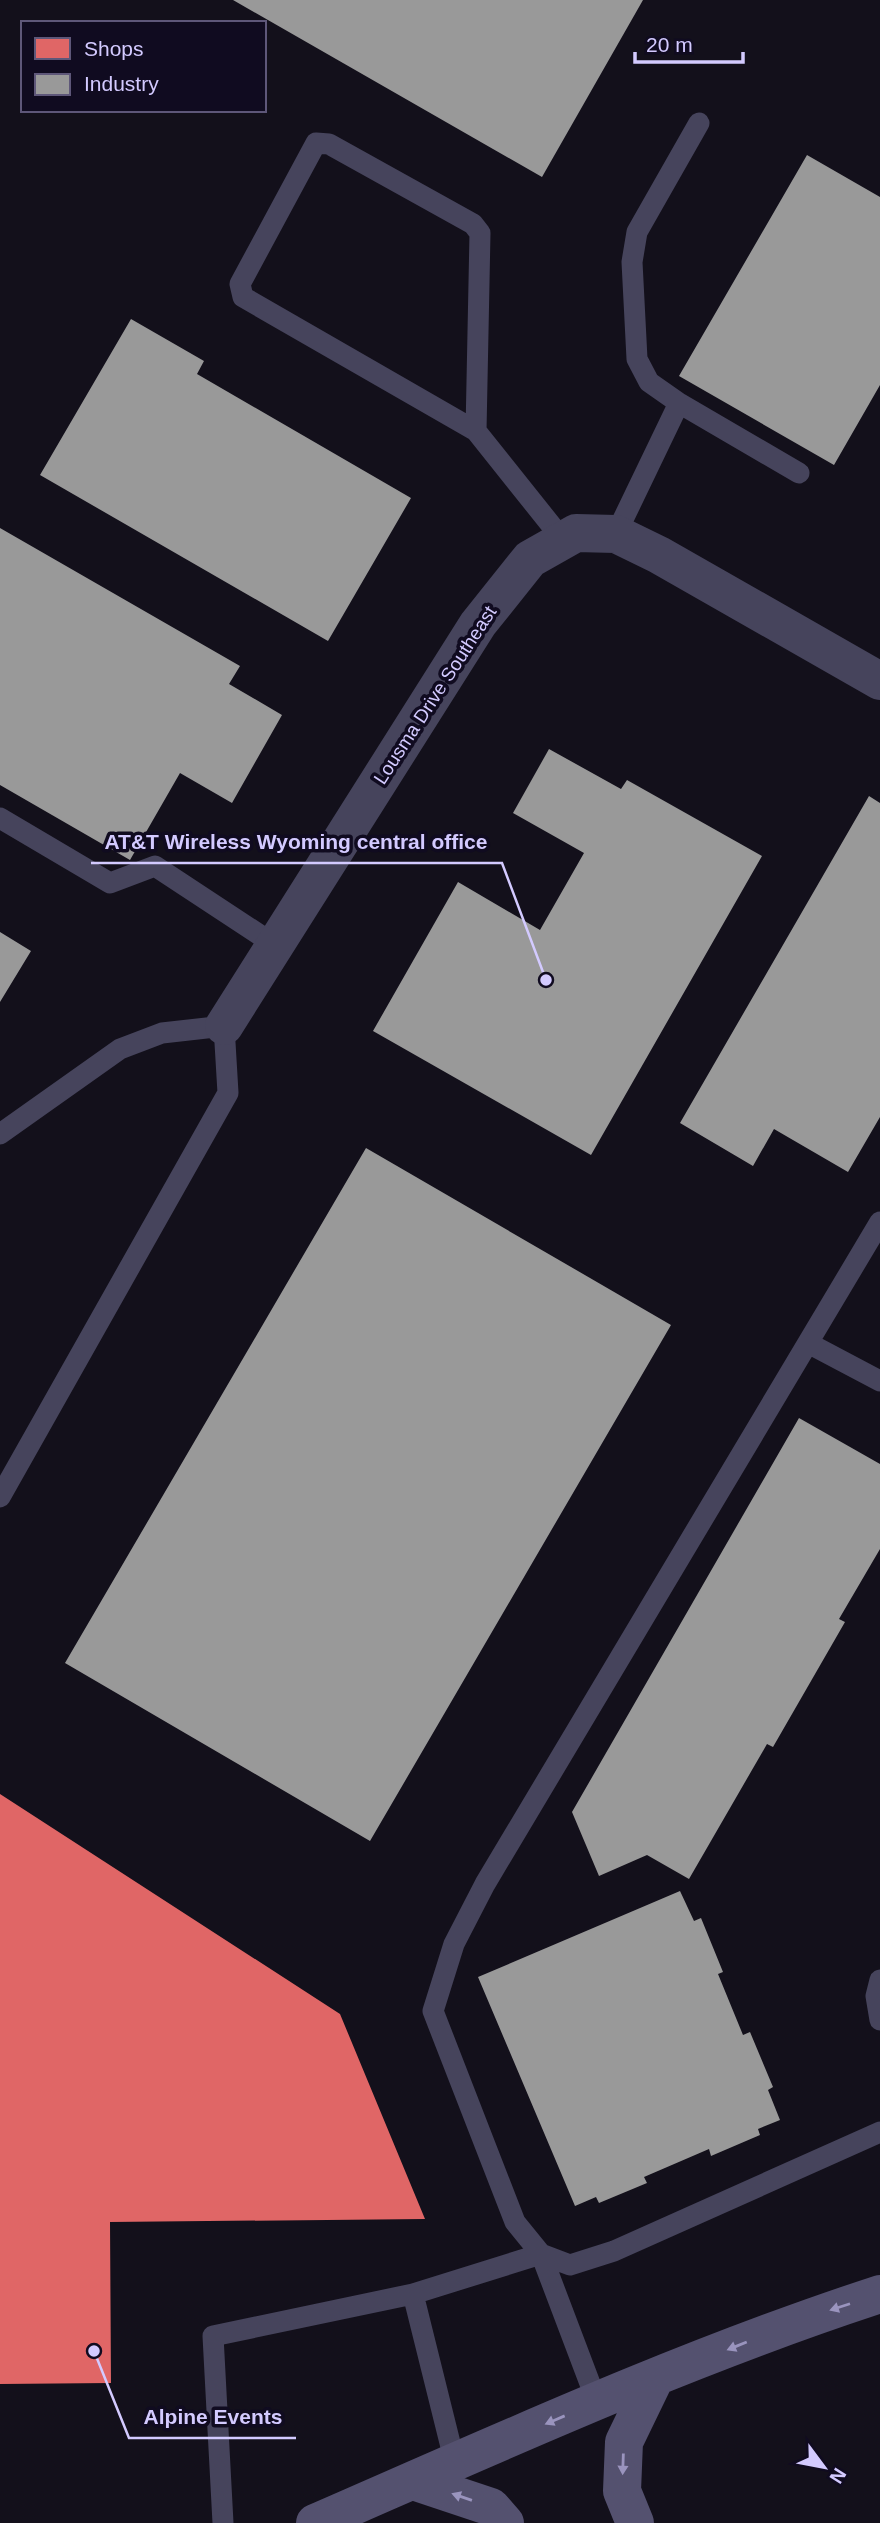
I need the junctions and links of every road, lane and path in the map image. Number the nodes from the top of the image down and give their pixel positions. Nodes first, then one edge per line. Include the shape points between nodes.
1 (699, 123) dead end
2 (679, 403) junction
3 (476, 431) junction
4 (799, 473) dead end
5 (616, 534) junction
6 (563, 540) junction
7 (880, 681) edge
8 (0, 818) edge
9 (275, 946) junction
10 (224, 1026) junction
11 (0, 1134) edge
12 (880, 1222) edge
13 (808, 1343) junction
14 (880, 1381) edge
15 (0, 1497) edge
16 (880, 1980) edge
17 (880, 2020) edge
18 (880, 2132) edge
19 (541, 2254) junction
20 (413, 2294) junction
21 (880, 2294) edge
22 (655, 2378) junction
23 (597, 2402) junction
24 (455, 2463) junction
25 (413, 2481) junction
26 (223, 2523) edge
27 (315, 2523) edge
28 (505, 2523) edge
29 (635, 2523) edge

1 - 2 lane via 637,232 632,262 637,359 649,382
2 - 4 lane
2 - 5 lane
3 - 3 lane via 243,296 240,284 316,144 329,144 473,224 480,233
3 - 6 lane
5 - 6 street, Lousma Drive Southeast via 576,533
5 - 7 street, Lousma Drive Southeast
6 - 9 street, Lousma Drive Southeast via 530,559 478,624
8 - 9 lane via 110,883 155,866
9 - 10 street, Lousma Drive Southeast
10 - 11 lane via 163,1034 120,1049
10 - 15 lane via 228,1093
12 - 13 lane
13 - 14 lane
13 - 19 lane via 485,1884 454,1944 433,2011 515,2222
16 - 17 lane via 876,1996
18 - 19 lane via 614,2251 570,2265
19 - 20 lane
19 - 23 lane
20 - 24 lane
20 - 26 lane via 214,2336
21 -> 22 street
22 - 23 street
22 -> 29 street via 624,2442 622,2491
23 -> 24 street
24 - 25 street
25 - 27 street
28 -> 25 street via 491,2507

